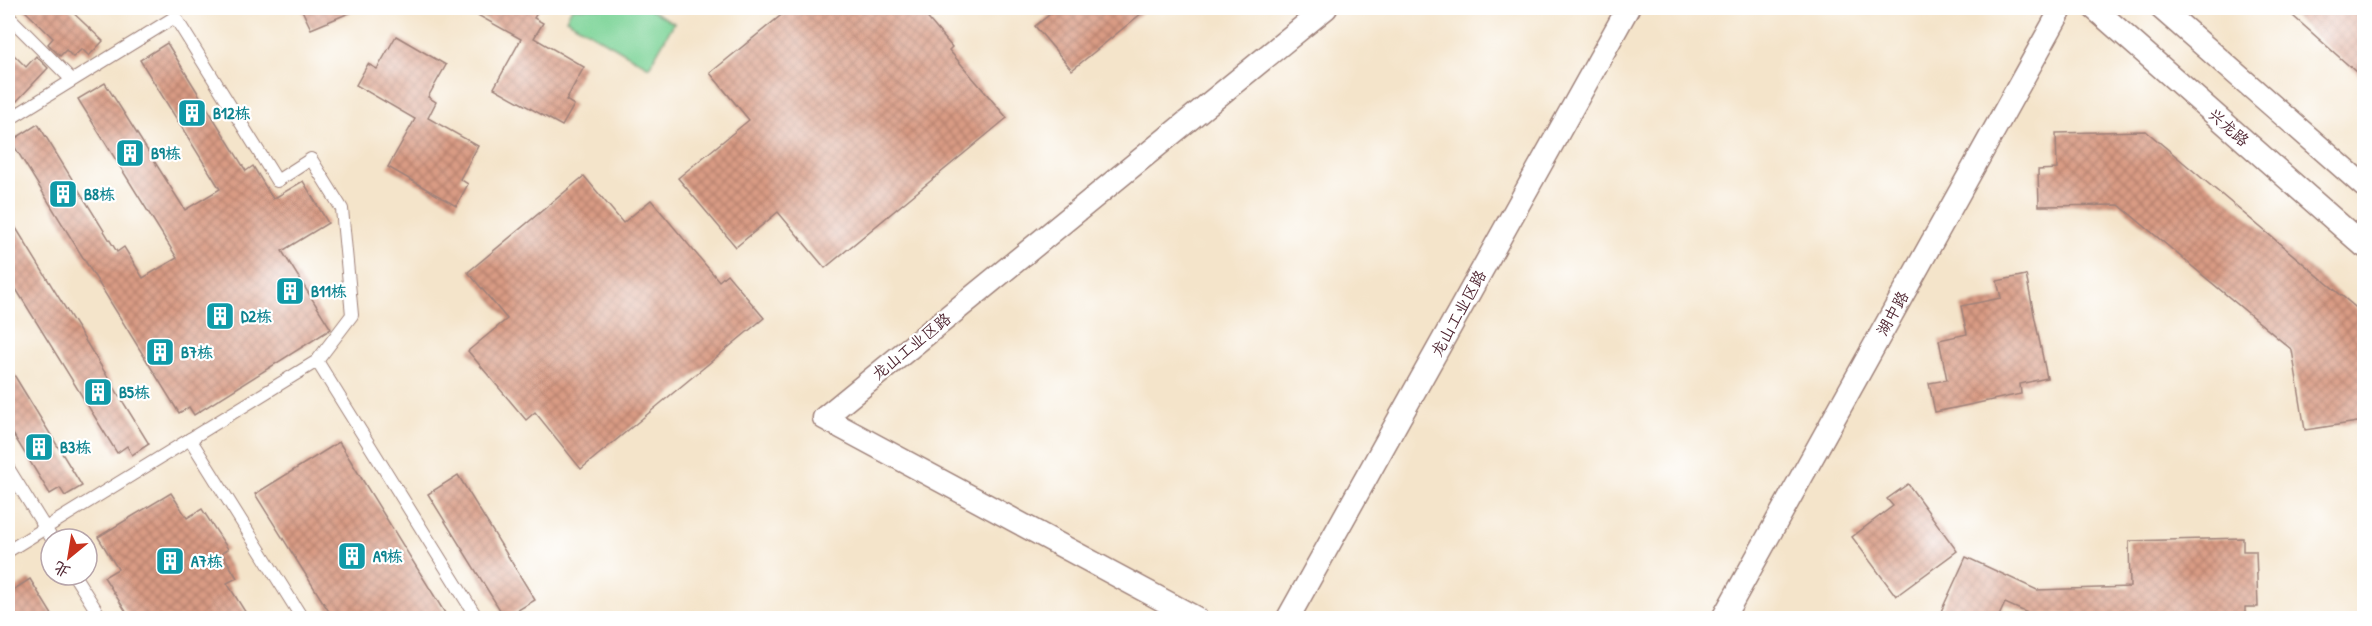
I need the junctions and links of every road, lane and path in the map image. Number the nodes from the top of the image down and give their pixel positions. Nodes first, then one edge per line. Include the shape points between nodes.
1 (1326, 8) edge
2 (1628, 8) edge
3 (2062, 8) edge
4 (2094, 8) edge
5 (2162, 8) edge
6 (8, 16) edge
7 (72, 80) junction
8 (8, 119) edge
9 (2364, 186) edge
10 (2364, 246) edge
11 (317, 361) junction
12 (190, 439) junction
13 (8, 468) edge
14 (45, 527) edge
15 (59, 527) edge
16 (39, 538) edge
17 (8, 551) edge
18 (82, 587) edge
19 (101, 618) edge
20 (302, 618) edge
21 (477, 618) edge
22 (1196, 618) edge
23 (1288, 618) edge
24 (1723, 618) edge

1 - 22 street, 龙山工业区路 via 824,418
2 - 23 street, 龙山工业区路
3 - 24 street, 湖中路
4 - 10 street, 兴龙路
5 - 9 street
6 - 7 lane
7 - 8 lane
7 - 11 lane via 175,17 277,180 311,159 342,209 352,315
11 - 12 lane
11 - 21 lane
12 - 15 lane
12 - 20 lane
13 - 14 lane
16 - 17 lane
18 - 19 lane

